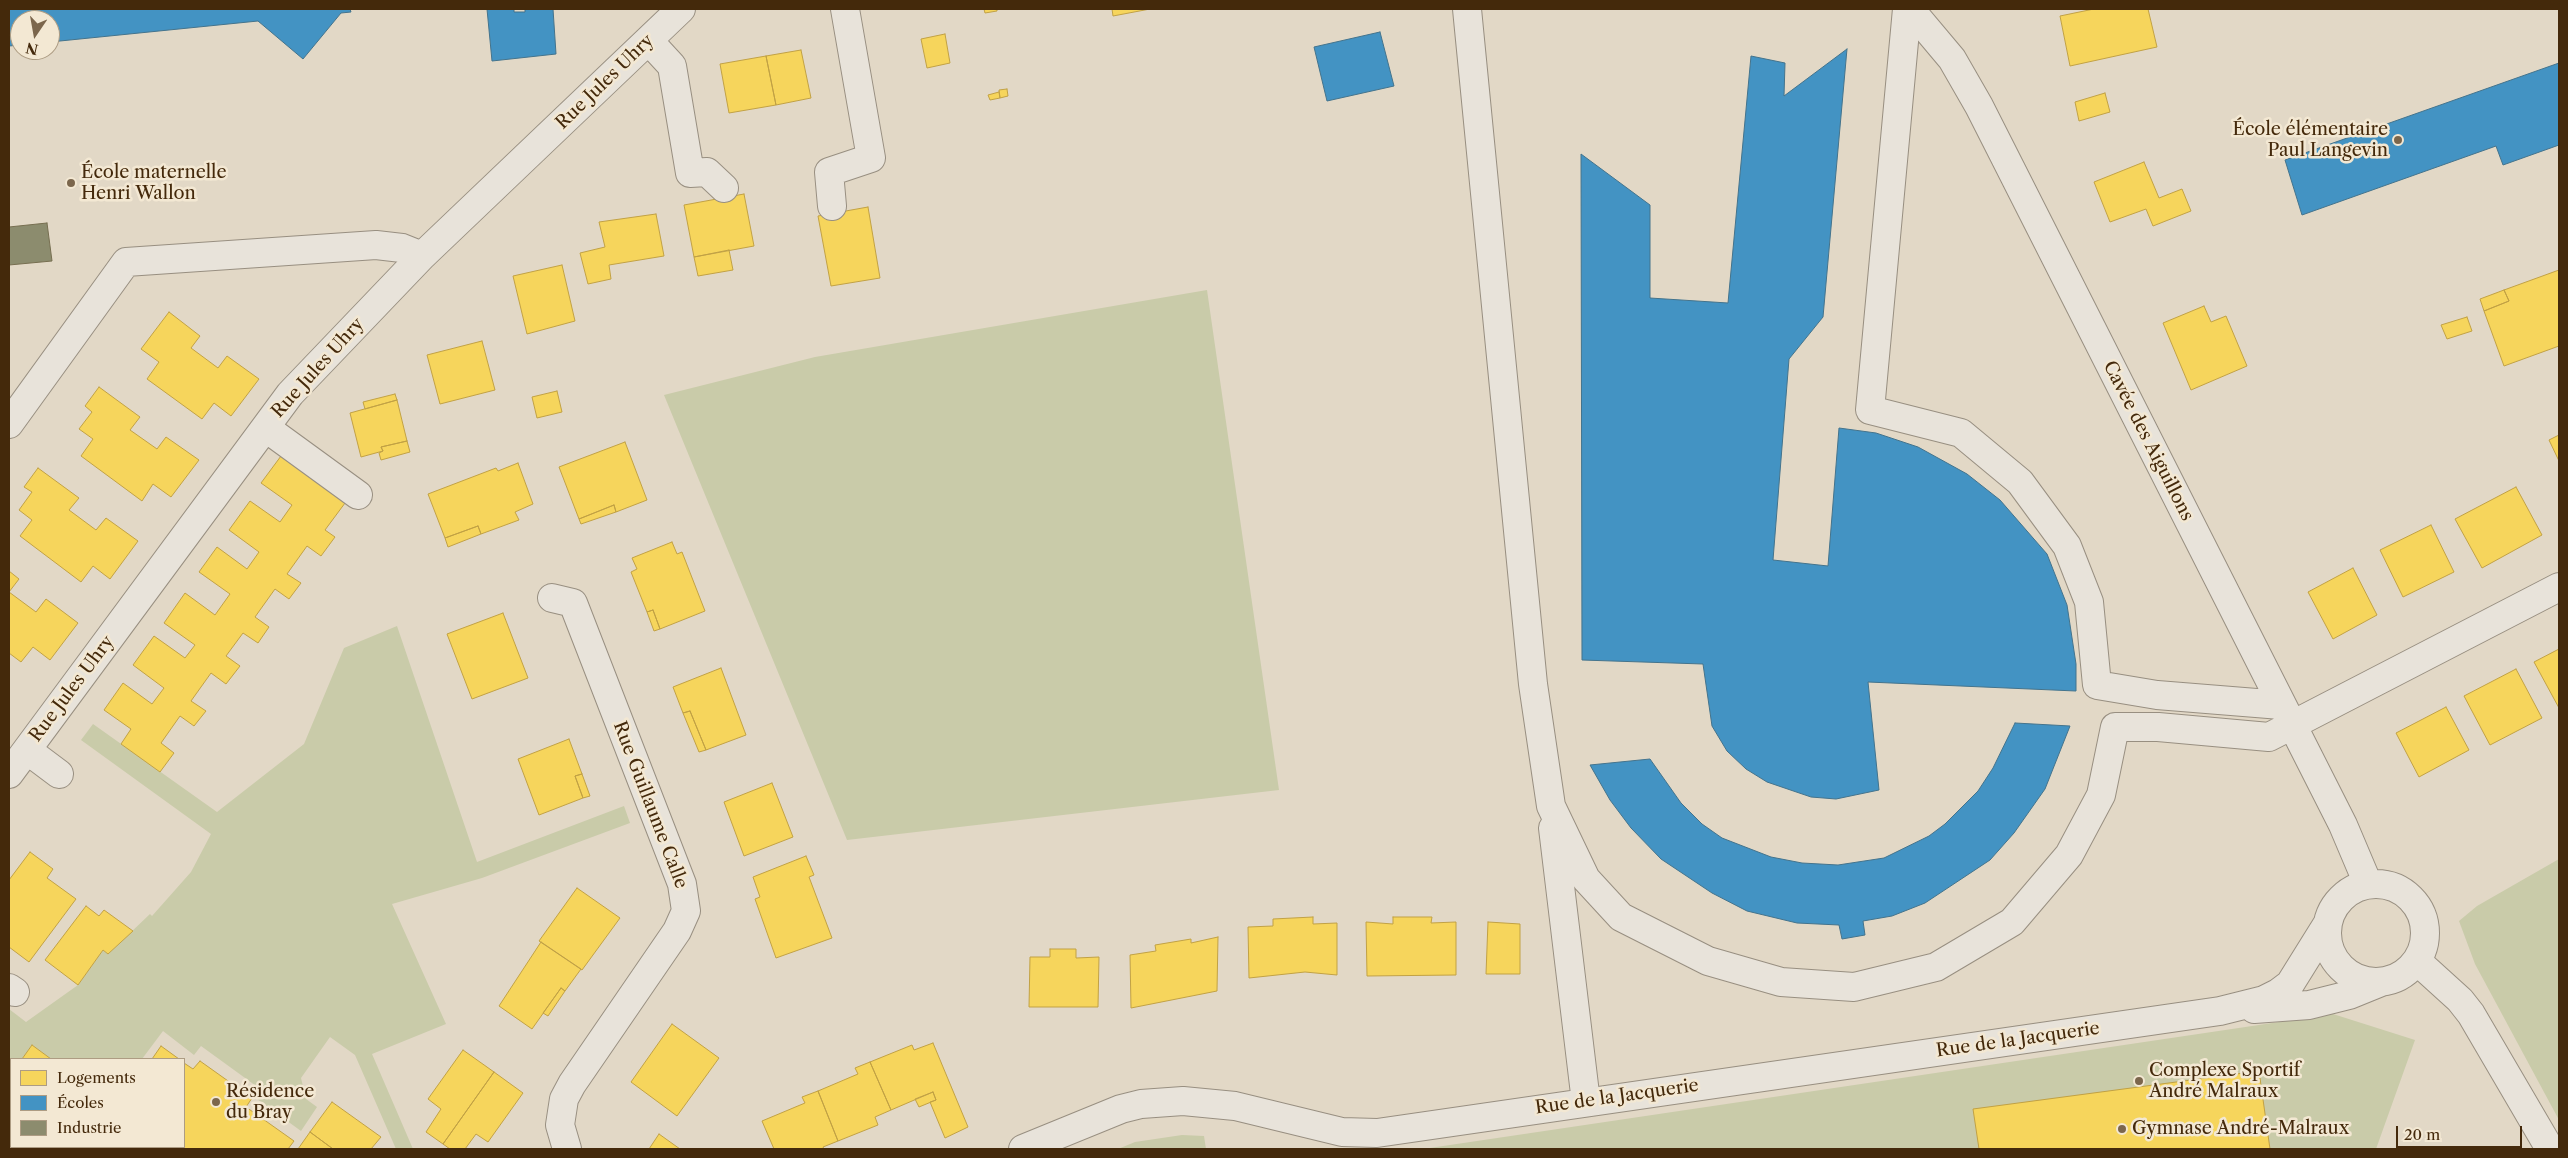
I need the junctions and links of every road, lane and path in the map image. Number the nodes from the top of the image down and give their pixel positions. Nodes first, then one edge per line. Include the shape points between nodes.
1 (681, 9) edge
2 (845, 9) edge
3 (1467, 9) edge
4 (1909, 9) edge
5 (649, 41) junction
6 (724, 188) dead end
7 (832, 206) dead end
8 (422, 256) junction
9 (9, 424) edge
10 (266, 428) junction
11 (358, 495) dead end
12 (2559, 587) edge
13 (552, 598) dead end
14 (2287, 715) junction
15 (27, 750) junction
16 (9, 774) edge
17 (59, 774) dead end
18 (1550, 806) junction
19 (2368, 884) junction
20 (2328, 923) junction
21 (2417, 961) junction
22 (2381, 982) junction
23 (2220, 1010) junction
24 (1586, 1102) junction
25 (567, 1149) edge
26 (1023, 1149) edge
27 (2550, 1149) edge

1 - 5 street, Rue Jules Uhry
2 - 7 street via 871,158 829,172
3 - 18 street via 1533,684
4 - 14 street, Cavée des Aiguillons via 1952,59 1980,106
4 - 14 street via 1870,410 1961,433 2020,482 2067,546 2089,602 2097,685
5 - 6 street via 672,66 690,173 707,172
5 - 8 street, Rue Jules Uhry
8 - 9 street via 402,248 376,245 126,262
8 - 10 street, Rue Jules Uhry via 307,375
10 - 11 street
10 - 15 street, Rue Jules Uhry
12 - 14 street
13 - 25 street, Rue Guillaume Calle via 572,603 682,884 686,911 677,931 564,1100 560,1124
14 - 18 street via 2269,737 2158,727 2116,727 2101,795 2092,812 2069,855 2012,922 1936,967 1854,987 1780,982 1717,963 1621,917 1586,878
14 - 19 street, Cavée des Aiguillons via 2343,825
15 - 16 street, Rue Jules Uhry
15 - 17 street
18 - 24 street
19 - 20 street via 2354,888 2342,897 2332,909
19 - 21 street via 2397,887 2418,907 2426,930 2424,946
20 - 22 street via 2327,940 2336,963 2356,978
20 - 23 street, Rue de la Jacquerie via 2290,984 2278,994
21 - 22 street via 2405,973
21 - 27 street via 2471,1014
22 - 23 street, Rue de la Jacquerie via 2309,1005
23 - 24 street, Rue de la Jacquerie
24 - 26 street, Rue de la Jacquerie via 1356,1134 1235,1106 1161,1101 1121,1109

